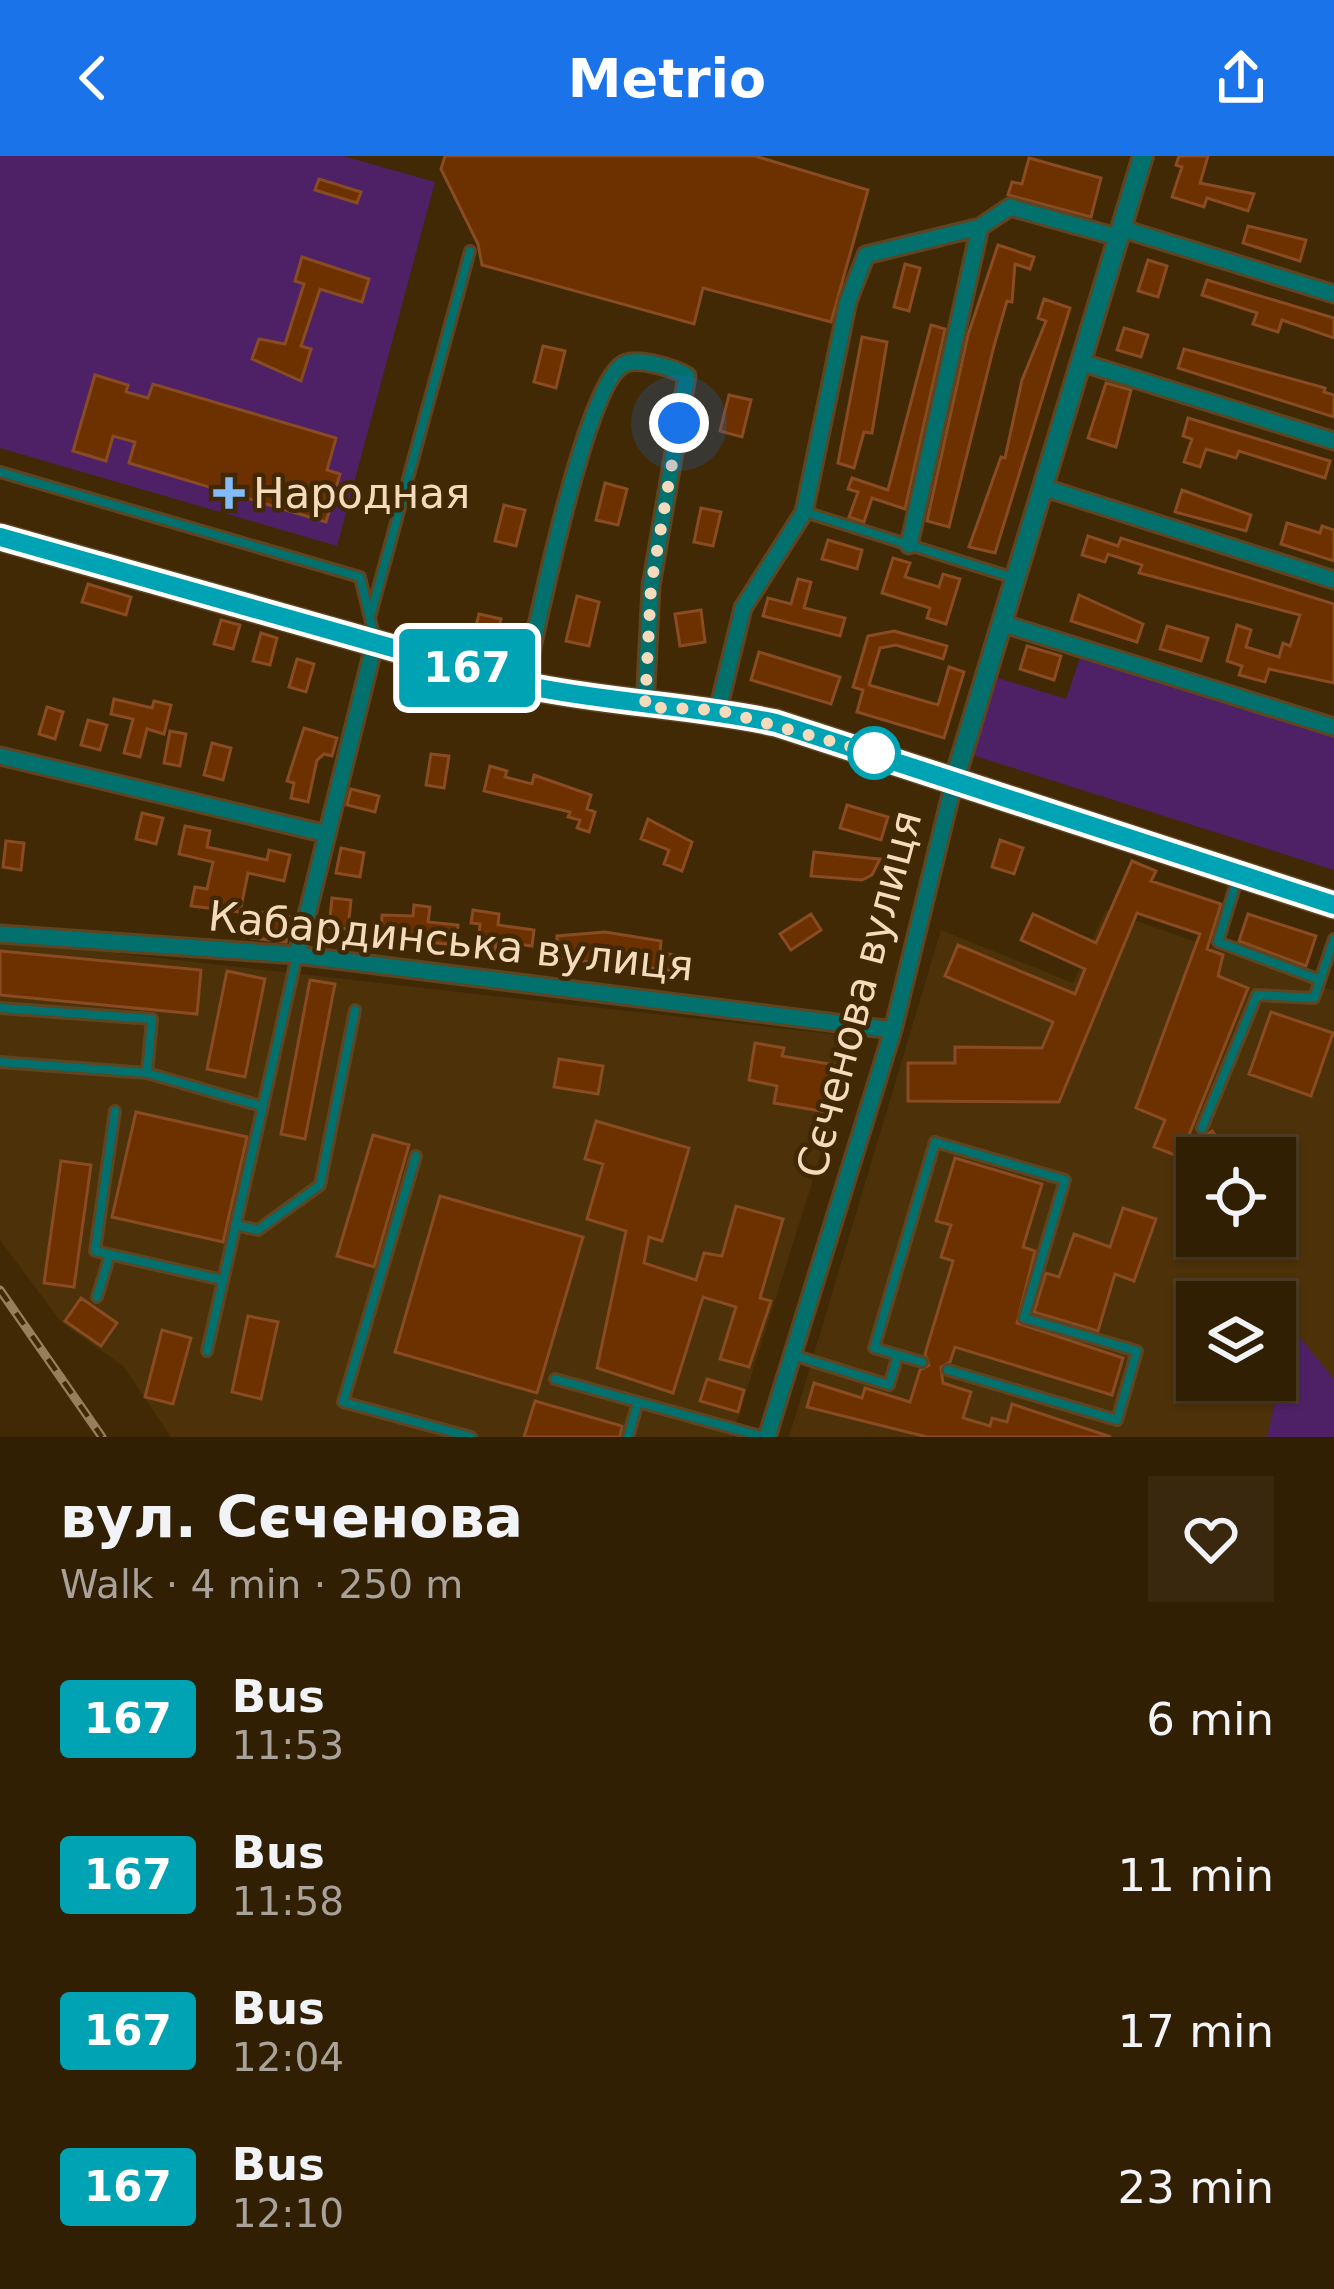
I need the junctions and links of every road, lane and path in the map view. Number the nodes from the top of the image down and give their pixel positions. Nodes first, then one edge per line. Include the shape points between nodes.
1 (1142, 156) edge
2 (980, 227) junction
3 (1119, 232) junction
4 (470, 251) dead end
5 (1334, 294) edge
6 (1080, 362) junction
7 (1334, 441) edge
8 (0, 472) edge
9 (1042, 488) junction
10 (803, 512) junction
11 (0, 537) edge
12 (909, 545) junction
13 (1014, 578) junction
14 (1334, 580) edge
15 (370, 615) junction
16 (1001, 622) junction
17 (375, 642) junction
18 (524, 685) junction
19 (645, 707) junction
20 (718, 710) junction
21 (1334, 727) edge
22 (0, 756) edge
23 (956, 778) junction
24 (327, 834) junction
25 (1239, 873) junction
26 (1334, 905) edge
27 (0, 934) edge
28 (1334, 939) edge
29 (297, 955) junction
30 (1320, 980) junction
31 (0, 1008) edge
32 (355, 1010) dead end
33 (893, 1030) junction
34 (0, 1062) edge
35 (147, 1073) junction
36 (261, 1106) junction
37 (115, 1112) dead end
38 (1202, 1128) dead end
39 (416, 1156) dead end
40 (235, 1225) junction
41 (110, 1255) junction
42 (223, 1280) junction
43 (97, 1297) dead end
44 (207, 1351) dead end
45 (792, 1354) junction
46 (898, 1355) junction
47 (922, 1362) dead end
48 (948, 1370) dead end
49 (555, 1379) dead end
50 (638, 1402) junction
51 (471, 1437) edge
52 (628, 1437) edge
53 (765, 1437) edge

1 - 3 street, Сєченова вулиця
2 - 3 street via 1010,207
2 - 10 street via 866,255 848,301
2 - 12 street
3 - 5 street
3 - 6 street, Сєченова вулиця
4 - 15 lane
6 - 7 street
6 - 9 street, Сєченова вулиця
8 - 15 lane via 360,577
9 - 13 street, Сєченова вулиця
9 - 14 street
10 - 12 lane
10 - 20 street via 743,608
11 - 17 main road
12 - 13 lane
13 - 16 street, Сєченова вулиця
15 - 17 lane
16 - 21 street
16 - 23 street, Сєченова вулиця
17 - 18 main road
17 - 24 street
18 - 19 main road
18 - 19 street via 577,462 612,376 635,362 686,376 651,586
19 - 20 main road
20 - 23 main road
22 - 24 street
23 - 25 main road
23 - 33 street, Сєченова вулиця
24 - 29 street
25 - 26 main road
25 - 30 lane via 1218,942
27 - 29 street, Кабардинська вулиця
28 - 30 lane
29 - 33 street, Кабардинська вулиця
29 - 36 lane
30 - 38 lane via 1314,998 1257,994
31 - 35 lane via 152,1019
32 - 40 lane via 320,1185 258,1230
33 - 45 street, Сєченова вулиця
34 - 35 lane
35 - 36 lane
36 - 40 lane
37 - 41 lane via 95,1251
39 - 51 lane via 343,1402
40 - 42 lane
41 - 42 lane
41 - 43 lane
42 - 44 lane
45 - 46 lane via 889,1385
45 - 53 street, Сєченова вулиця
46 - 47 lane
46 - 48 lane via 874,1348 935,1142 1065,1180 1024,1318 1137,1352 1117,1420
49 - 50 lane
50 - 52 lane
50 - 53 lane

